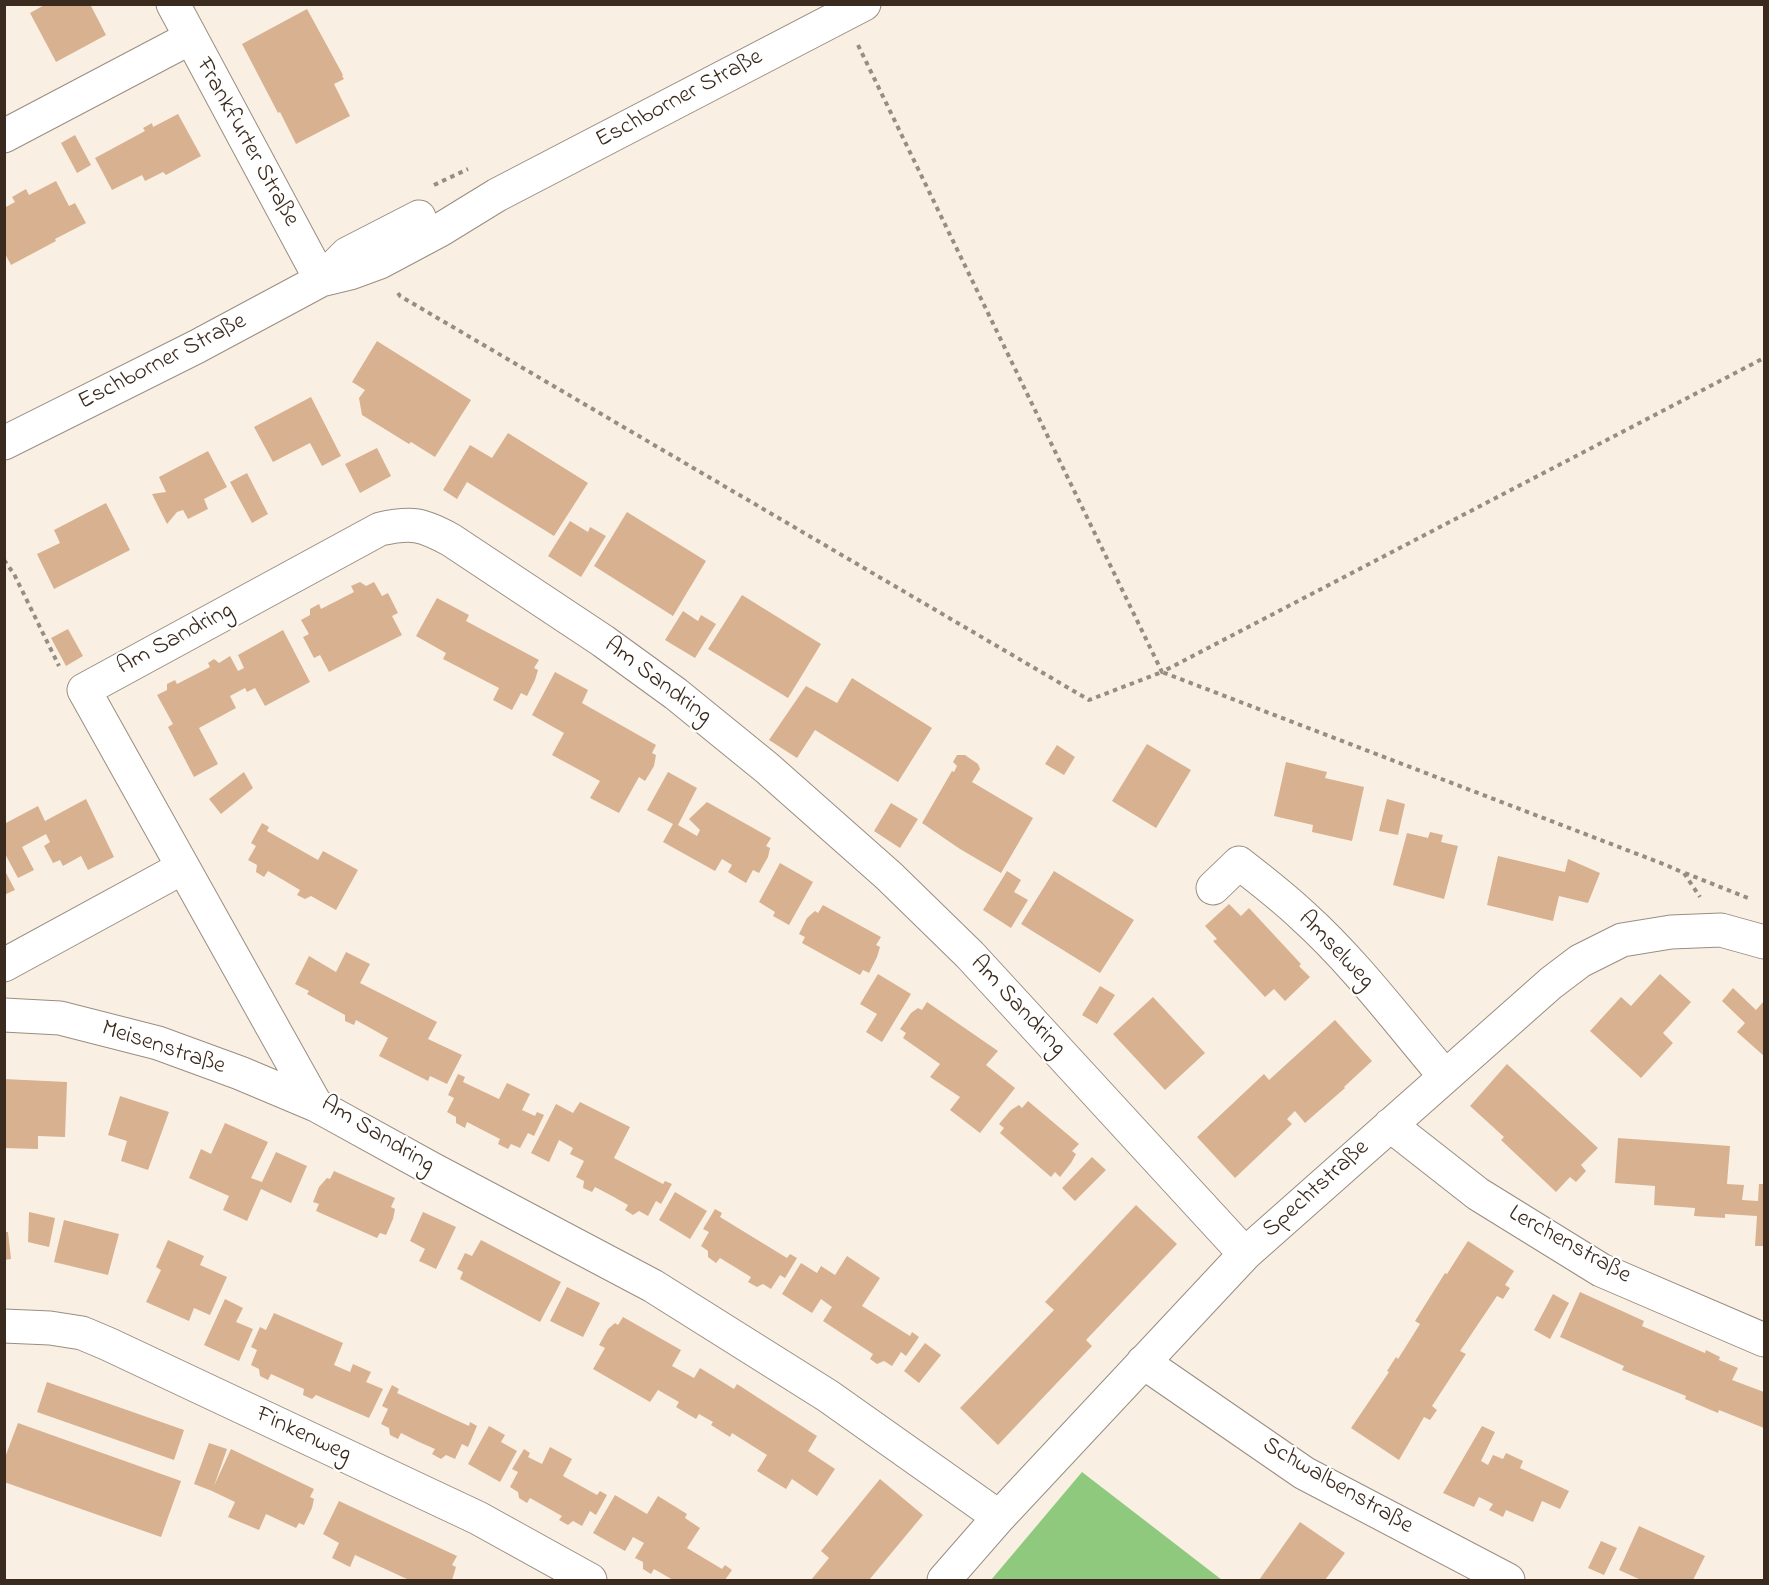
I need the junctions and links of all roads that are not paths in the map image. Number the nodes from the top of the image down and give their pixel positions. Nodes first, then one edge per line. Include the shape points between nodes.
1 (172, 4) edge
2 (854, 10) edge
3 (190, 38) junction
4 (4, 136) edge
5 (497, 195) junction
6 (321, 280) junction
7 (4, 443) edge
8 (182, 868) junction
9 (1213, 888) dead end
10 (1764, 942) edge
11 (4, 965) edge
12 (4, 1015) edge
13 (1444, 1075) junction
14 (316, 1105) junction
15 (1390, 1125) junction
16 (1245, 1254) junction
17 (4, 1326) edge
18 (1764, 1340) edge
19 (1143, 1362) junction
20 (999, 1517) junction
21 (590, 1581) edge
22 (944, 1581) edge
23 (1509, 1581) edge

1 - 3 street, Frankfurter Straße
2 - 5 street, Eschborner Straße
3 - 4 street
3 - 6 street, Frankfurter Straße
5 - 6 street, Eschborner Straße via 380,262
5 - 6 street, Eschborner Straße via 459,202 417,218 347,254
6 - 7 street, Eschborner Straße
8 - 11 street
8 - 14 street, Am Sandring
8 - 16 street, Am Sandring via 84,690 380,529 405,524 431,528 676,694 863,853 970,955
9 - 13 street, Amselweg via 1239,863 1271,888 1365,981
10 - 13 street, Spechtstraße via 1721,930 1671,932 1622,940 1580,961
12 - 14 street, Meisenstraße via 60,1017 158,1043
13 - 15 street, Spechtstraße
14 - 20 street, Am Sandring via 652,1286 828,1396
15 - 16 street, Spechtstraße
15 - 18 street, Lerchenstraße via 1478,1194 1601,1270
16 - 19 street, Spechtstraße
17 - 21 street, Finkenweg via 71,1331 108,1344 478,1518
19 - 20 street, Spechtstraße
19 - 23 street, Schwalbenstraße via 1304,1473
20 - 22 street, Spechtstraße

